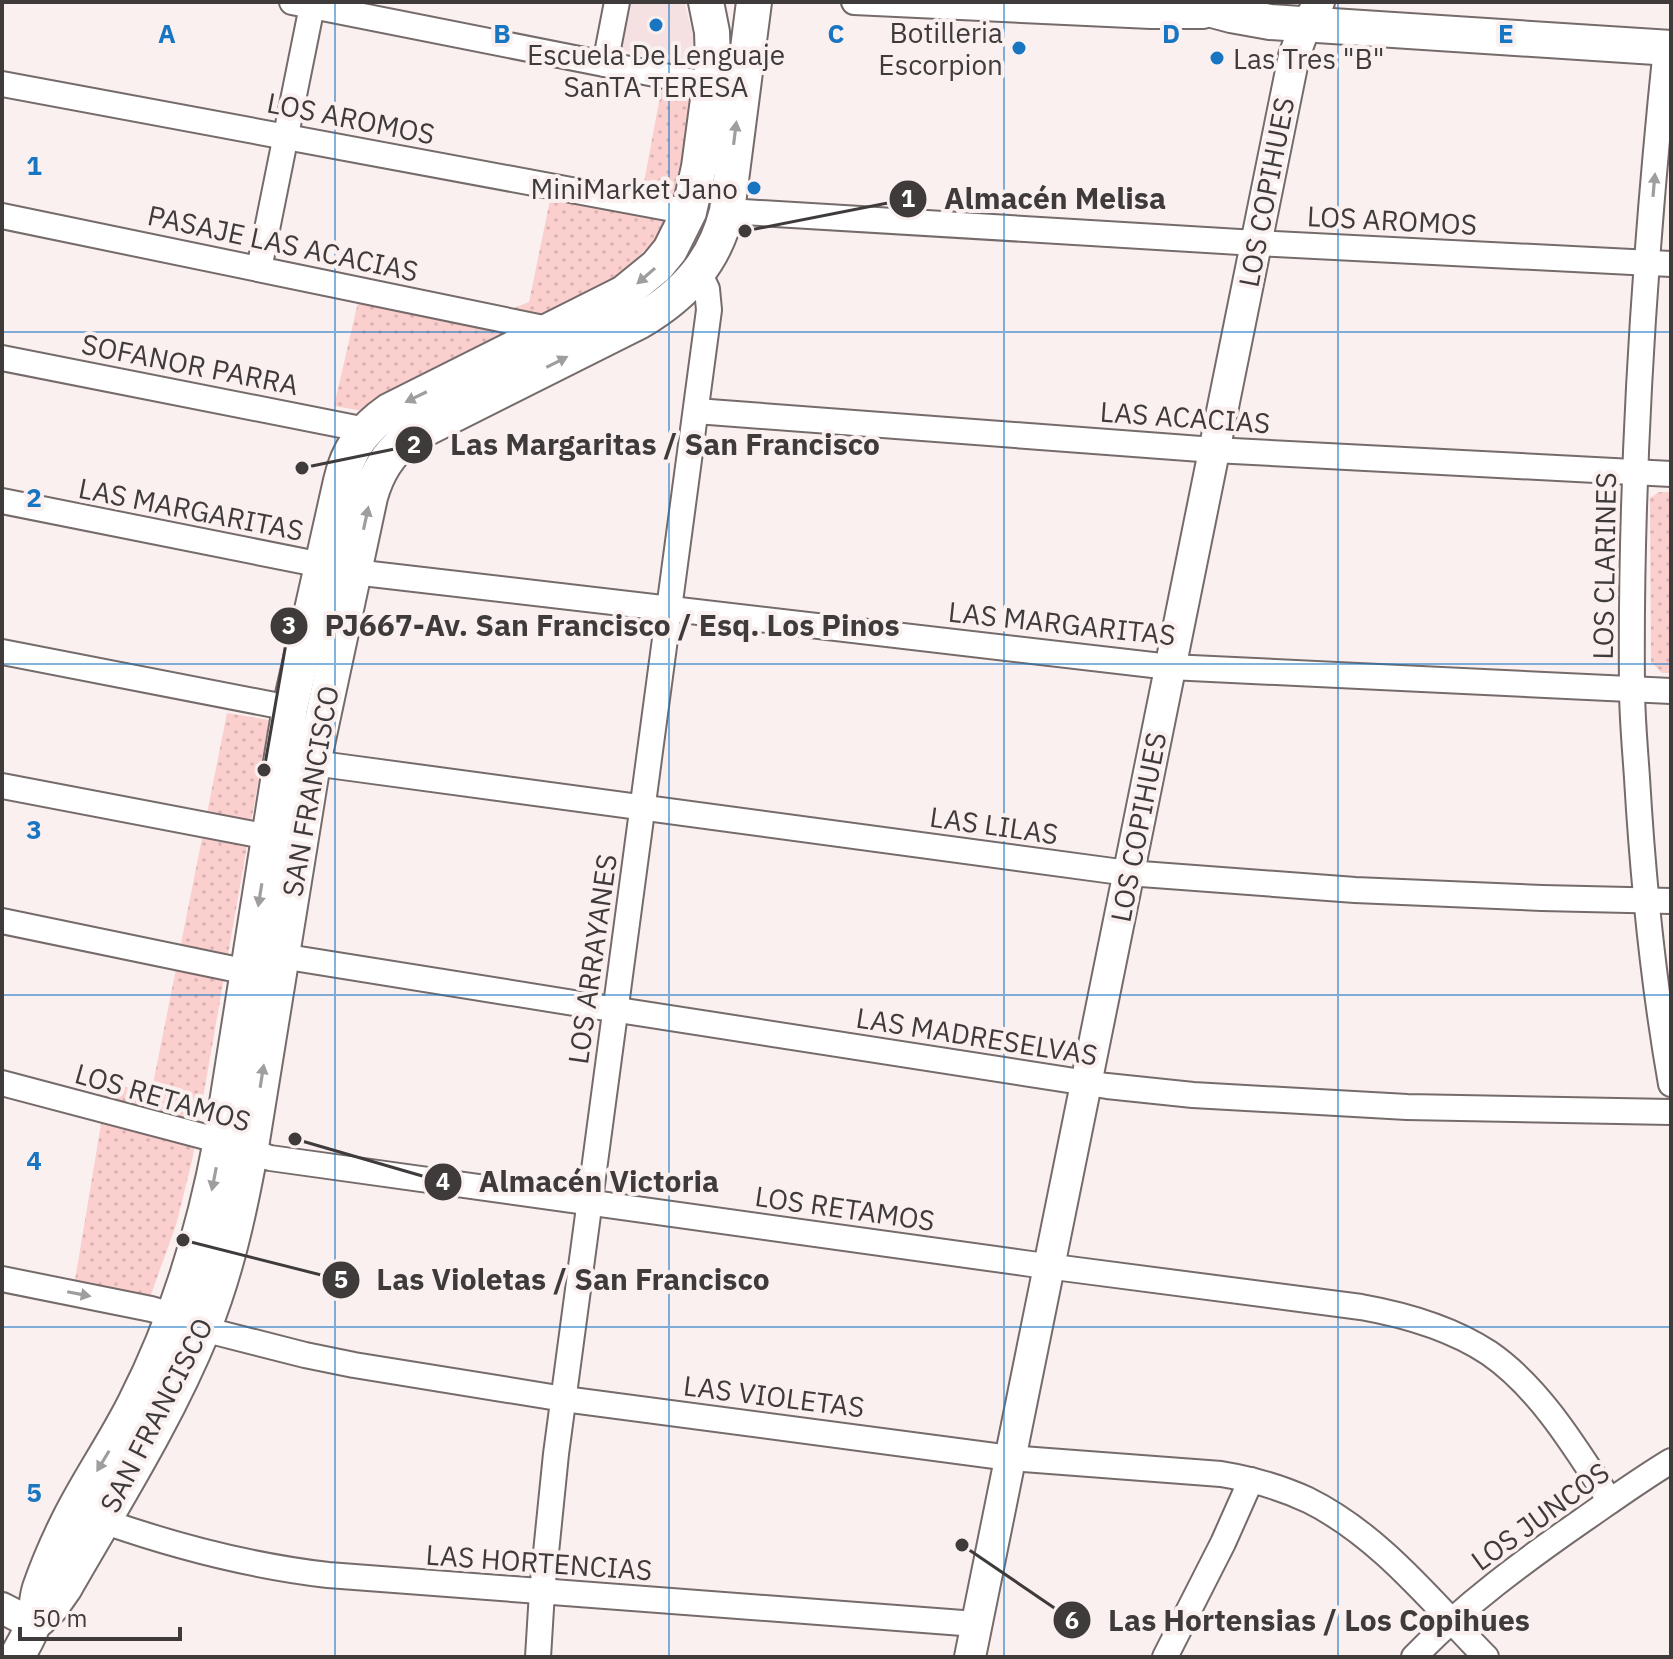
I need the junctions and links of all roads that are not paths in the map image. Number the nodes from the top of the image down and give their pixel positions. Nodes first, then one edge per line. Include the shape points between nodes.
1 (617, 2) edge
2 (706, 2) edge
3 (754, 2) edge
4 (854, 2) edge
5 (1182, 2) edge
6 (302, 4) edge
7 (377, 10) edge
8 (1313, 13) edge
9 (1231, 15) junction
10 (1669, 48) edge
11 (605, 64) junction
12 (2, 84) edge
13 (710, 85) junction
14 (286, 137) junction
15 (727, 211) junction
16 (689, 212) junction
17 (2, 216) edge
18 (1256, 243) junction
19 (1659, 263) edge
20 (259, 269) junction
21 (699, 272) junction
22 (553, 330) junction
23 (2, 358) edge
24 (696, 411) junction
25 (366, 430) junction
26 (1214, 450) junction
27 (1636, 473) junction
28 (1671, 474) edge
29 (2, 501) edge
30 (338, 569) junction
31 (669, 609) junction
32 (2, 652) edge
33 (1170, 667) junction
34 (1632, 690) junction
35 (1671, 691) edge
36 (290, 708) junction
37 (313, 763) junction
38 (2, 786) edge
39 (642, 808) junction
40 (269, 837) junction
41 (1128, 873) junction
42 (1646, 901) junction
43 (1671, 901) edge
44 (2, 921) edge
45 (281, 956) junction
46 (248, 972) junction
47 (615, 1010) junction
48 (2, 1083) edge
49 (1086, 1083) junction
50 (1671, 1084) edge
51 (1671, 1112) edge
52 (236, 1147) junction
53 (589, 1203) junction
54 (1048, 1266) junction
55 (2, 1279) edge
56 (188, 1322) junction
57 (564, 1399) junction
58 (1010, 1458) junction
59 (1671, 1461) edge
60 (1251, 1480) junction
61 (1610, 1501) junction
62 (103, 1521) junction
63 (542, 1592) junction
64 (2, 1608) edge
65 (1450, 1621) junction
66 (33, 1624) junction
67 (976, 1624) junction
68 (17, 1657) edge
69 (538, 1657) edge
70 (970, 1657) edge
71 (1165, 1657) edge
72 (1414, 1657) edge
73 (1486, 1657) edge

1 - 11 street
2 - 13 main road, SAN FRANCISCO via 714,47
15 -> 3 main road, SAN FRANCISCO
4 - 9 street
5 - 9 main road
6 - 7 street
6 - 14 street
7 - 11 street
8 - 9 main road via 1270,22
8 - 10 main road
8 - 18 street, LOS COPIHUES via 1294,56
19 -> 10 street, LOS CLARINES
11 - 13 street
12 - 14 street, LOS AROMOS
13 - 16 main road, SAN FRANCISCO
14 - 16 street, LOS AROMOS
14 - 20 street
15 - 18 street, LOS AROMOS
15 - 21 main road, SAN FRANCISCO
16 -> 22 main road, SAN FRANCISCO via 670,250 641,281
17 - 20 street, PASAJE LAS ACACIAS
18 - 19 street, LOS AROMOS
18 - 26 street, LOS COPIHUES
19 - 27 street, LOS CLARINES
20 - 22 street, PASAJE LAS ACACIAS
21 - 24 street, LOS ARRAYANES via 709,302
30 -> 21 main road, SAN FRANCISCO via 374,483 397,446 640,321 673,299
22 -> 25 main road, SAN FRANCISCO via 389,411
23 - 25 street, SOFANOR PARRA
24 - 26 street, LAS ACACIAS
24 - 31 street, LOS ARRAYANES
25 - 30 main road, SAN FRANCISCO via 344,467
26 - 27 street, LAS ACACIAS
26 - 33 street, LOS COPIHUES
27 - 28 street, LAS ACACIAS
27 - 34 street, LOS CLARINES
29 - 30 street, LAS MARGARITAS
30 - 31 street, LAS MARGARITAS
30 - 36 main road, SAN FRANCISCO
30 - 37 main road, SAN FRANCISCO
31 - 33 street, LAS MARGARITAS
31 - 39 street, LOS ARRAYANES
32 - 36 street
33 - 34 street, LAS MARGARITAS
33 - 41 street, LOS COPIHUES
34 - 35 street, LAS MARGARITAS
34 - 42 street, LOS CLARINES
36 - 40 main road, SAN FRANCISCO
37 - 39 street, LAS LILAS
37 - 45 main road, SAN FRANCISCO
38 - 40 street
39 - 41 street, LAS LILAS
39 - 47 street, LOS ARRAYANES
40 -> 46 main road, SAN FRANCISCO
41 - 42 street, LAS LILAS via 1355,890
41 - 49 street, LOS COPIHUES
42 - 43 street, LAS LILAS
42 - 50 street, LOS CLARINES
44 - 46 street
45 - 47 street, LAS MADRESELVAS
52 -> 45 main road, SAN FRANCISCO
46 - 52 main road, SAN FRANCISCO
47 - 49 street, LAS MADRESELVAS
47 - 53 street, LOS ARRAYANES
48 - 52 street, LOS RETAMOS
49 - 51 street, LAS MADRESELVAS via 1315,1103
49 - 54 street, LOS COPIHUES
52 - 53 street, LOS RETAMOS via 270,1158
52 - 56 main road, SAN FRANCISCO via 241,1204 228,1253
53 - 54 street, LOS RETAMOS
53 - 57 street, LOS ARRAYANES
54 - 58 street, LOS COPIHUES
54 - 61 street, LOS RETAMOS via 1361,1307 1448,1332 1508,1367 1565,1434
55 -> 56 street, LAS VIOLETAS via 151,1309
56 - 57 street, LAS VIOLETAS via 252,1343 354,1365
56 - 62 main road, SAN FRANCISCO via 163,1416
56 -> 66 main road, SAN FRANCISCO via 75,1510 40,1588
57 - 58 street, LAS VIOLETAS
57 - 63 street, LOS ARRAYANES
58 - 60 street, LAS VIOLETAS
58 - 67 street, LOS COPIHUES
59 - 61 street, LOS JUNCOS
60 - 65 street, LAS VIOLETAS via 1308,1500 1351,1526
60 - 71 street
61 - 65 street, LOS JUNCOS
62 - 63 street, LAS HORTENCIAS via 186,1548 293,1571
62 - 66 main road, SAN FRANCISCO via 58,1598
63 - 67 street, LAS HORTENCIAS
63 - 69 street, LOS ARRAYANES
64 - 66 street
65 - 72 street, LOS JUNCOS
65 - 73 street, LAS VIOLETAS
66 - 68 main road, SAN FRANCISCO
67 - 70 street, LOS COPIHUES

